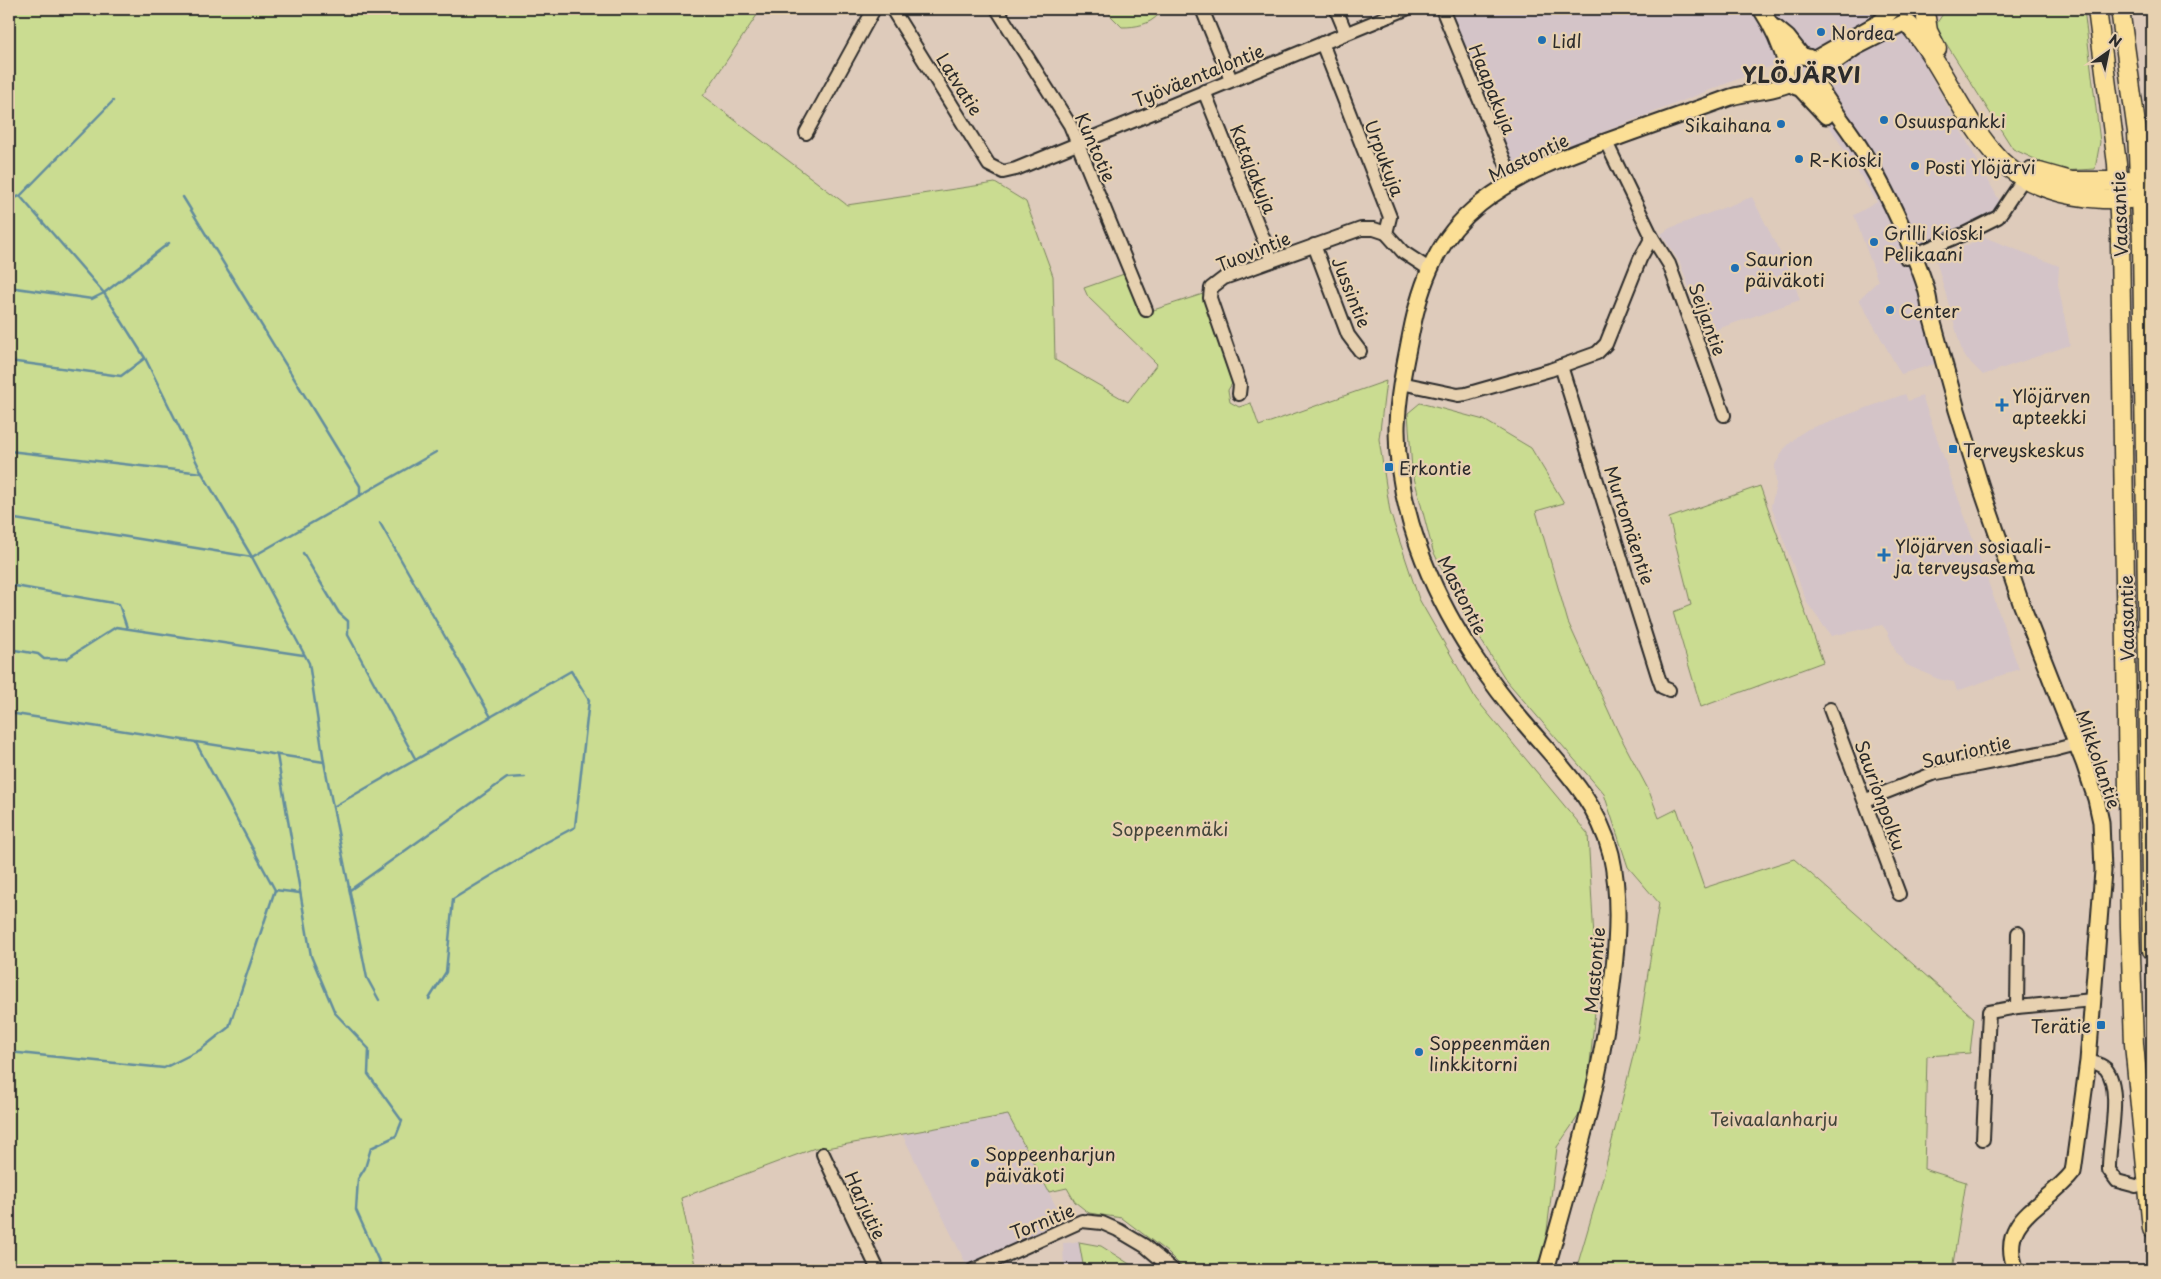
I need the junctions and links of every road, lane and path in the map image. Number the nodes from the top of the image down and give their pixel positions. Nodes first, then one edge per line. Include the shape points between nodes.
1 (874, 9) edge
2 (892, 9) edge
3 (996, 9) edge
4 (1202, 9) edge
5 (1336, 9) edge
6 (1406, 9) edge
7 (1442, 9) edge
8 (1761, 9) edge
9 (2097, 9) edge
10 (2120, 9) edge
11 (1929, 13) edge
12 (1900, 16) edge
13 (1772, 25) junction
14 (1346, 33) junction
15 (1322, 43) junction
16 (1808, 58) junction
17 (1817, 77) junction
18 (1791, 78) junction
19 (1231, 80) junction
20 (1204, 91) junction
21 (806, 133) dead end
22 (1606, 142) junction
23 (1077, 143) junction
24 (1003, 172) joint
25 (2027, 174) junction
26 (1513, 181) junction
27 (2139, 181) junction
28 (2117, 182) junction
29 (2140, 199) junction
30 (2118, 200) junction
31 (1386, 233) junction
32 (1652, 237) junction
33 (1314, 246) junction
34 (1910, 256) junction
35 (1272, 260) junction
36 (1429, 269) junction
37 (1146, 310) dead end
38 (1360, 351) dead end
39 (1560, 366) junction
40 (1401, 383) junction
41 (1239, 394) dead end
42 (1724, 415) dead end
43 (1669, 690) dead end
44 (1830, 709) dead end
45 (2077, 744) junction
46 (1866, 800) junction
47 (1899, 894) dead end
48 (2018, 933) dead end
49 (2152, 950) edge
50 (2093, 1000) junction
51 (2017, 1006) junction
52 (2088, 1061) junction
53 (1983, 1139) dead end
54 (823, 1154) dead end
55 (2136, 1186) dead end
56 (2152, 1229) edge
57 (878, 1270) edge
58 (973, 1270) edge
59 (1173, 1270) edge
60 (1546, 1270) edge
61 (2016, 1270) edge

1 - 21 street
2 - 24 street, Latvatie via 989,165
3 - 23 street, Kuntotie via 1070,125
4 - 19 street
5 - 14 street
6 - 14 street, Työväentalontie
7 - 26 street, Haapakuja
8 - 13 main road
9 - 28 highway, Vaasantie
10 - 27 highway, Vaasantie via 2136,123
11 - 12 main road via 1919,24
11 - 25 highway via 1928,31 1935,45 1994,140
12 - 16 main road via 1880,22
12 - 17 main road
12 - 25 highway via 1944,75 1993,151 2005,165
13 - 16 main road
13 - 18 main road
14 - 15 street, Työväentalontie
15 - 19 street, Työväentalontie
15 - 31 street, Urpukuja via 1390,217
16 - 17 main road via 1818,66
16 - 18 main road via 1793,59
17 - 18 main road via 1806,88
17 - 34 main road, Mikkolantie via 1824,99 1864,154 1901,222
18 - 22 main road, Mastontie
18 - 34 main road, Mikkolantie via 1817,104 1856,159
19 - 20 street, Työväentalontie
20 - 23 street, Työväentalontie
20 - 35 street, Katajakuja
22 - 26 main road, Mastontie
22 - 32 street
23 - 24 street, Työväentalontie
23 - 37 street, Kuntotie
25 - 28 highway via 2071,181
25 - 30 highway via 2068,194
25 - 34 street via 1998,217
26 - 36 main road, Mastontie via 1459,223
27 - 28 highway
27 - 29 highway, Vaasantie
28 - 30 highway, Vaasantie
29 - 30 highway
29 - 49 highway, Vaasantie
30 - 56 highway, Vaasantie via 2134,1044
31 - 33 street, Tuovintie via 1361,228
31 - 36 street via 1403,252
32 - 39 street via 1606,344 1596,354
32 - 42 street, Seijantie via 1669,264
33 - 35 street, Tuovintie
33 - 38 street, Jussintie via 1348,335
34 - 45 main road, Mikkolantie via 1924,303 1930,312 1982,490 2021,602
35 - 41 street, Tuovintie via 1224,278 1211,288 1210,298 1240,385
36 - 40 main road, Mastontie via 1415,312
39 - 40 street via 1458,395
39 - 43 street, Murtomäentie via 1658,676 1662,687
40 - 60 main road, Mastontie via 1397,423 1400,466 1410,518 1424,563 1443,604 1472,653 1503,697 1587,799 1600,823 1617,892 1617,933 1608,1023 1590,1110
44 - 46 street, Saurionpolku
45 - 46 street, Sauriontie via 1932,774
45 - 50 main road, Mikkolantie via 2096,799 2102,844 2103,872
46 - 47 street, Saurionpolku
48 - 51 street
50 - 51 street
50 - 52 main road, Mikkolantie
51 - 53 street via 1989,1012
52 - 55 street via 2106,1070 2112,1084 2109,1170 2117,1181
52 - 61 main road, Mikkolantie via 2073,1172 2015,1228 2011,1253
54 - 57 street, Harjutie
58 - 59 street, Tornitie via 1082,1221 1102,1223 1118,1230 1145,1246

